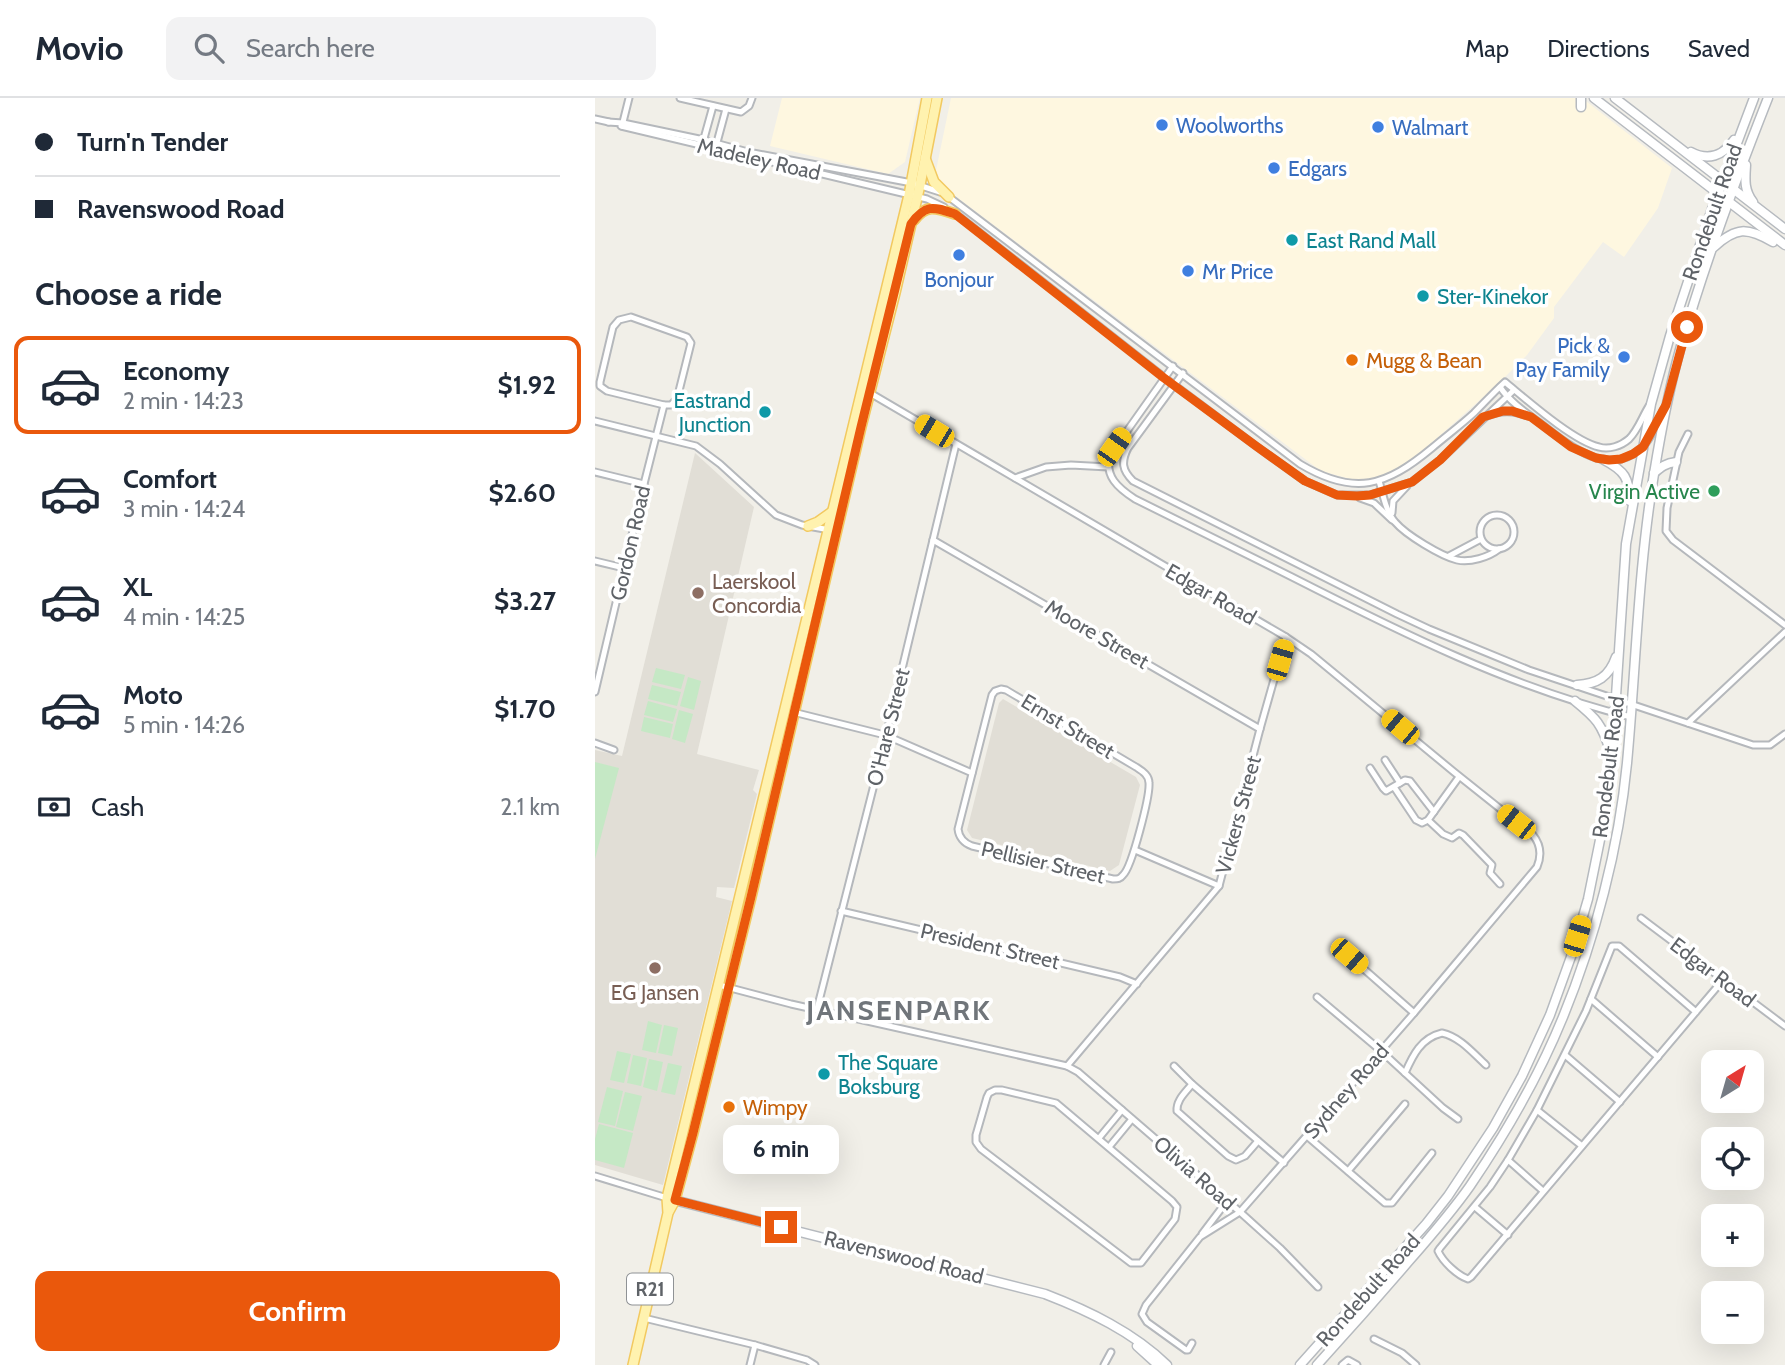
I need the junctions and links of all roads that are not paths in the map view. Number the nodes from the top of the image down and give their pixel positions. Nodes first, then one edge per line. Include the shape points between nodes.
1 (629, 98) edge
2 (680, 98) edge
3 (752, 98) edge
4 (927, 98) edge
5 (937, 98) edge
6 (1594, 98) edge
7 (1615, 98) edge
8 (1754, 98) edge
9 (1768, 98) edge
10 (713, 106) junction
11 (726, 109) junction
12 (595, 119) edge
13 (623, 125) junction
14 (1742, 127) junction
15 (1668, 139) junction
16 (703, 143) junction
17 (716, 146) junction
18 (1748, 148) junction
19 (924, 157) junction
20 (1723, 181) junction
21 (916, 184) junction
22 (1734, 190) junction
23 (1718, 194) junction
24 (913, 196) junction
25 (949, 197) junction
26 (1729, 202) junction
27 (1758, 208) junction
28 (955, 214) junction
29 (911, 224) junction
30 (1785, 229) edge
31 (1785, 247) edge
32 (1713, 248) junction
33 (1173, 366) junction
34 (1183, 373) junction
35 (1164, 378) junction
36 (1502, 384) junction
37 (1175, 385) junction
38 (1514, 390) junction
39 (870, 393) junction
40 (1507, 397) junction
41 (1651, 404) junction
42 (664, 405) junction
43 (1666, 405) junction
44 (1483, 417) junction
45 (1531, 417) junction
46 (595, 421) edge
47 (1688, 434) dead end
48 (656, 435) junction
49 (955, 444) junction
50 (1643, 447) junction
51 (1604, 460) junction
52 (1676, 462) junction
53 (1108, 467) junction
54 (595, 472) edge
55 (1654, 473) junction
56 (1015, 478) junction
57 (1379, 481) junction
58 (1412, 482) junction
59 (643, 484) junction
60 (1383, 492) junction
61 (1357, 496) junction
62 (832, 512) junction
63 (1631, 515) junction
64 (1393, 520) junction
65 (807, 526) junction
66 (833, 531) junction
67 (1481, 538) junction
68 (933, 540) junction
69 (1499, 549) junction
70 (1449, 556) junction
71 (595, 561) edge
72 (624, 568) junction
73 (1785, 625) edge
74 (1785, 632) edge
75 (1286, 638) junction
76 (1618, 648) junction
77 (595, 651) edge
78 (604, 654) junction
79 (800, 667) junction
80 (1577, 685) junction
81 (595, 692) edge
82 (1617, 699) junction
83 (1575, 701) junction
84 (1632, 703) junction
85 (784, 709) junction
86 (795, 712) junction
87 (1615, 713) junction
88 (1630, 717) junction
89 (1688, 723) junction
90 (1260, 729) junction
91 (1785, 734) edge
92 (885, 735) junction
93 (595, 743) edge
94 (614, 750) dead end
95 (1612, 757) junction
96 (1385, 761) dead end
97 (1370, 768) dead end
98 (972, 773) junction
99 (1459, 777) junction
100 (1397, 785) junction
101 (1434, 812) junction
102 (1428, 820) junction
103 (1135, 850) junction
104 (1537, 867) joint
105 (1500, 884) dead end
106 (1219, 886) junction
107 (740, 895) junction
108 (751, 897) junction
109 (841, 911) junction
110 (1641, 918) dead end
111 (1349, 956) dead end
112 (1723, 980) junction
113 (1137, 984) junction
114 (724, 986) junction
115 (1317, 997) dead end
116 (1591, 999) junction
117 (817, 1009) junction
118 (1696, 1012) junction
119 (1414, 1013) junction
120 (1785, 1026) edge
121 (1381, 1051) junction
122 (1565, 1055) junction
123 (1658, 1057) junction
124 (1486, 1065) dead end
125 (1067, 1066) junction
126 (1174, 1066) dead end
127 (1405, 1073) junction
128 (1192, 1084) junction
129 (1620, 1102) junction
130 (1405, 1104) dead end
131 (1122, 1110) junction
132 (1537, 1110) junction
133 (1132, 1119) junction
134 (1458, 1119) dead end
135 (1307, 1136) junction
136 (1099, 1138) junction
137 (1258, 1141) junction
138 (1582, 1146) junction
139 (1109, 1147) junction
140 (1432, 1153) dead end
141 (1508, 1160) junction
142 (1284, 1163) junction
143 (1348, 1171) junction
144 (595, 1176) edge
145 (1543, 1191) junction
146 (671, 1199) junction
147 (1227, 1201) junction
148 (1475, 1207) junction
149 (1241, 1212) junction
150 (1508, 1235) junction
151 (1200, 1237) junction
152 (1318, 1287) dead end
153 (644, 1318) junction
154 (1126, 1333) junction
155 (1374, 1339) dead end
156 (1192, 1343) dead end
157 (755, 1345) junction
158 (1111, 1352) dead end
159 (633, 1365) edge
160 (750, 1365) edge
161 (815, 1365) edge
162 (1104, 1365) edge
163 (1158, 1365) edge
164 (1167, 1365) edge
165 (1300, 1365) edge
166 (1317, 1365) edge
167 (1342, 1365) edge
168 (1357, 1365) edge
169 (1416, 1365) edge

1 - 13 street
2 - 10 street
3 - 11 street via 744,110
4 - 21 main road, R21
5 - 19 main road, R21
6 - 23 main road
7 - 15 main road
8 - 14 main road, Rondebult Road
9 - 18 main road, Rondebult Road
10 - 11 street
10 - 16 street
11 - 17 street
12 - 13 street, Madeley Road
13 - 16 street, Madeley Road
14 - 15 main road via 1729,148 1711,158
14 - 20 main road, Rondebult Road
15 - 20 main road
16 - 17 street, Madeley Road
17 - 21 street, Madeley Road
17 - 24 street, Madeley Road
18 - 22 main road, Rondebult Road
18 - 27 main road via 1744,181
19 - 21 main road, R21
19 - 25 main road via 934,182
20 - 22 main road
20 - 23 main road, Rondebult Road
21 - 24 main road, R21
21 - 25 street, Madeley Road
22 - 26 main road, Rondebult Road
22 - 27 main road
23 - 26 main road
23 - 41 main road, Rondebult Road
24 - 28 street, Madeley Road
24 - 29 main road, R21
24 - 62 main road, R21
25 - 33 street, Madeley Road
26 - 31 main road
26 - 32 main road, Rondebult Road
27 - 30 main road
28 - 29 main road via 926,209
28 - 35 street, Madeley Road
29 - 39 main road, R21
31 - 32 main road via 1745,230 1731,233
32 - 43 main road, Rondebult Road
33 - 34 street, Madeley Road
33 - 35 street
34 - 37 street
34 - 57 street, Madeley Road via 1300,464 1343,482
35 - 37 street, Madeley Road
35 - 53 street via 1114,447
36 - 38 street
36 - 40 street
36 - 57 street via 1410,467
37 - 61 street, Madeley Road via 1305,481 1337,495
37 - 80 street via 1124,455 1124,470 1133,481 1429,629
38 - 40 street
38 - 41 street via 1577,438 1608,449 1635,432
39 - 49 street, Edgar Road
39 - 66 main road, R21
40 - 44 street
40 - 45 street
41 - 50 main road, Rondebult Road
42 - 42 street via 600,386 613,327 624,318 635,317 687,337 691,343 677,400
42 - 48 street, Gordon Road
43 - 50 street
43 - 55 main road, Rondebult Road
44 - 45 street via 1512,411
44 - 58 street
45 - 51 street via 1571,447
46 - 48 street
47 - 52 street
48 - 59 street, Gordon Road
48 - 65 street via 699,447 768,509
49 - 56 street, Edgar Road
49 - 68 street, O'Hare Street
50 - 51 street via 1621,459
50 - 63 main road, Rondebult Road
51 - 63 main road via 1626,477
52 - 55 main road
52 - 73 street via 1667,508 1669,535
53 - 56 street via 1046,467
53 - 83 street via 1123,491 1148,506 1393,628
54 - 59 street
55 - 84 main road, Rondebult Road
56 - 75 street, Edgar Road
57 - 60 street
58 - 60 street
58 - 64 street via 1393,501
59 - 72 street, Gordon Road
60 - 61 street
60 - 64 street
61 - 64 street via 1374,503
62 - 65 main road
62 - 66 main road, R21
63 - 76 main road, Rondebult Road
64 - 70 street via 1419,541
65 - 66 street
66 - 79 main road, R21
67 - 69 street
67 - 69 street via 1485,519 1505,517 1513,535
67 - 70 street
68 - 90 street, Moore Street
68 - 92 street, O'Hare Street
69 - 70 street via 1471,559
71 - 72 street
72 - 78 street, Gordon Road
74 - 89 street
75 - 90 street, Vickers Street
75 - 99 street, Edgar Road via 1332,670
76 - 80 main road via 1603,678
76 - 82 main road, Rondebult Road
77 - 78 street
78 - 81 street, Gordon Road
79 - 85 main road, R21
79 - 86 main road, R21
80 - 82 street
82 - 84 street
82 - 87 main road, Rondebult Road
83 - 87 street
83 - 95 main road via 1599,724
84 - 88 main road, Rondebult Road
84 - 89 street
85 - 86 street
85 - 107 main road, R21
86 - 92 street
86 - 108 main road, R21
87 - 88 street
87 - 95 main road, Rondebult Road
88 - 166 main road, Rondebult Road via 1618,825 1600,904 1585,959 1535,1078 1469,1187
89 - 91 street via 1753,745 1770,745
90 - 106 street, Vickers Street
92 - 98 street
92 - 109 street, O'Hare Street
93 - 94 street
95 - 165 main road, Rondebult Road via 1588,899 1550,1015 1522,1076 1448,1196
96 - 100 street
97 - 100 street via 1385,790
98 - 103 street, Pellisier Street via 958,829 969,845 1113,879 1126,873
98 - 103 street, Ernst Street via 992,695 1006,690 1144,772 1150,782
99 - 101 street
99 - 104 street, Edgar Road via 1533,835 1541,850
100 - 101 street via 1405,780 1412,783
100 - 102 street via 1416,820
101 - 102 street
102 - 105 street via 1446,836 1463,835 1492,865 1490,873
103 - 106 street
104 - 119 street, Sydney Road
106 - 113 street, Vickers Street
107 - 108 main road
107 - 114 main road, R21
108 - 114 main road, R21
109 - 113 street, President Street
109 - 117 street, O'Hare Street
110 - 112 street, Edgar Road
111 - 119 street
112 - 118 street
112 - 120 street, Edgar Road
113 - 125 street, Vickers Street
114 - 117 street
114 - 146 main road, R21
115 - 121 street
116 - 118 street via 1615,945
116 - 122 street
116 - 123 street
117 - 125 street
118 - 123 street
119 - 121 street, Sydney Road
121 - 127 street
121 - 135 street, Sydney Road
122 - 129 street
122 - 132 street
123 - 129 street
124 - 127 street via 1442,1033 1416,1050
125 - 131 street, Olivia Road
126 - 128 street
127 - 134 street
128 - 137 street
128 - 137 street via 1177,1111 1210,1140 1236,1160
129 - 138 street
130 - 143 street
131 - 133 street, Olivia Road
131 - 136 street
132 - 138 street
132 - 141 street
133 - 139 street
133 - 147 street, Olivia Road
135 - 142 street, Sydney Road
135 - 143 street
136 - 139 street
136 - 139 street via 1056,1103 995,1090 987,1097 976,1142 1131,1263 1141,1263 1175,1219 1177,1207
137 - 142 street
138 - 145 street
140 - 143 street via 1388,1204
141 - 145 street
141 - 148 street
142 - 149 street, Sydney Road
144 - 146 street, Ravenswood Road
145 - 150 street
146 - 153 main road, R21
146 - 154 main road, Ravenswood Road via 1035,1291
147 - 149 street, Olivia Road
147 - 151 street
148 - 150 street
148 - 150 street via 1438,1251 1463,1277 1471,1277
149 - 151 street, Sydney Road
149 - 152 street, Olivia Road
151 - 156 street, Sydney Road via 1142,1314 1185,1350
153 - 157 street
153 - 159 main road, R21
154 - 163 main road, Ravenswood Road
154 - 164 main road, Ravenswood Road
155 - 169 street
157 - 160 street
157 - 161 street
158 - 162 street
167 - 168 street via 1350,1360

